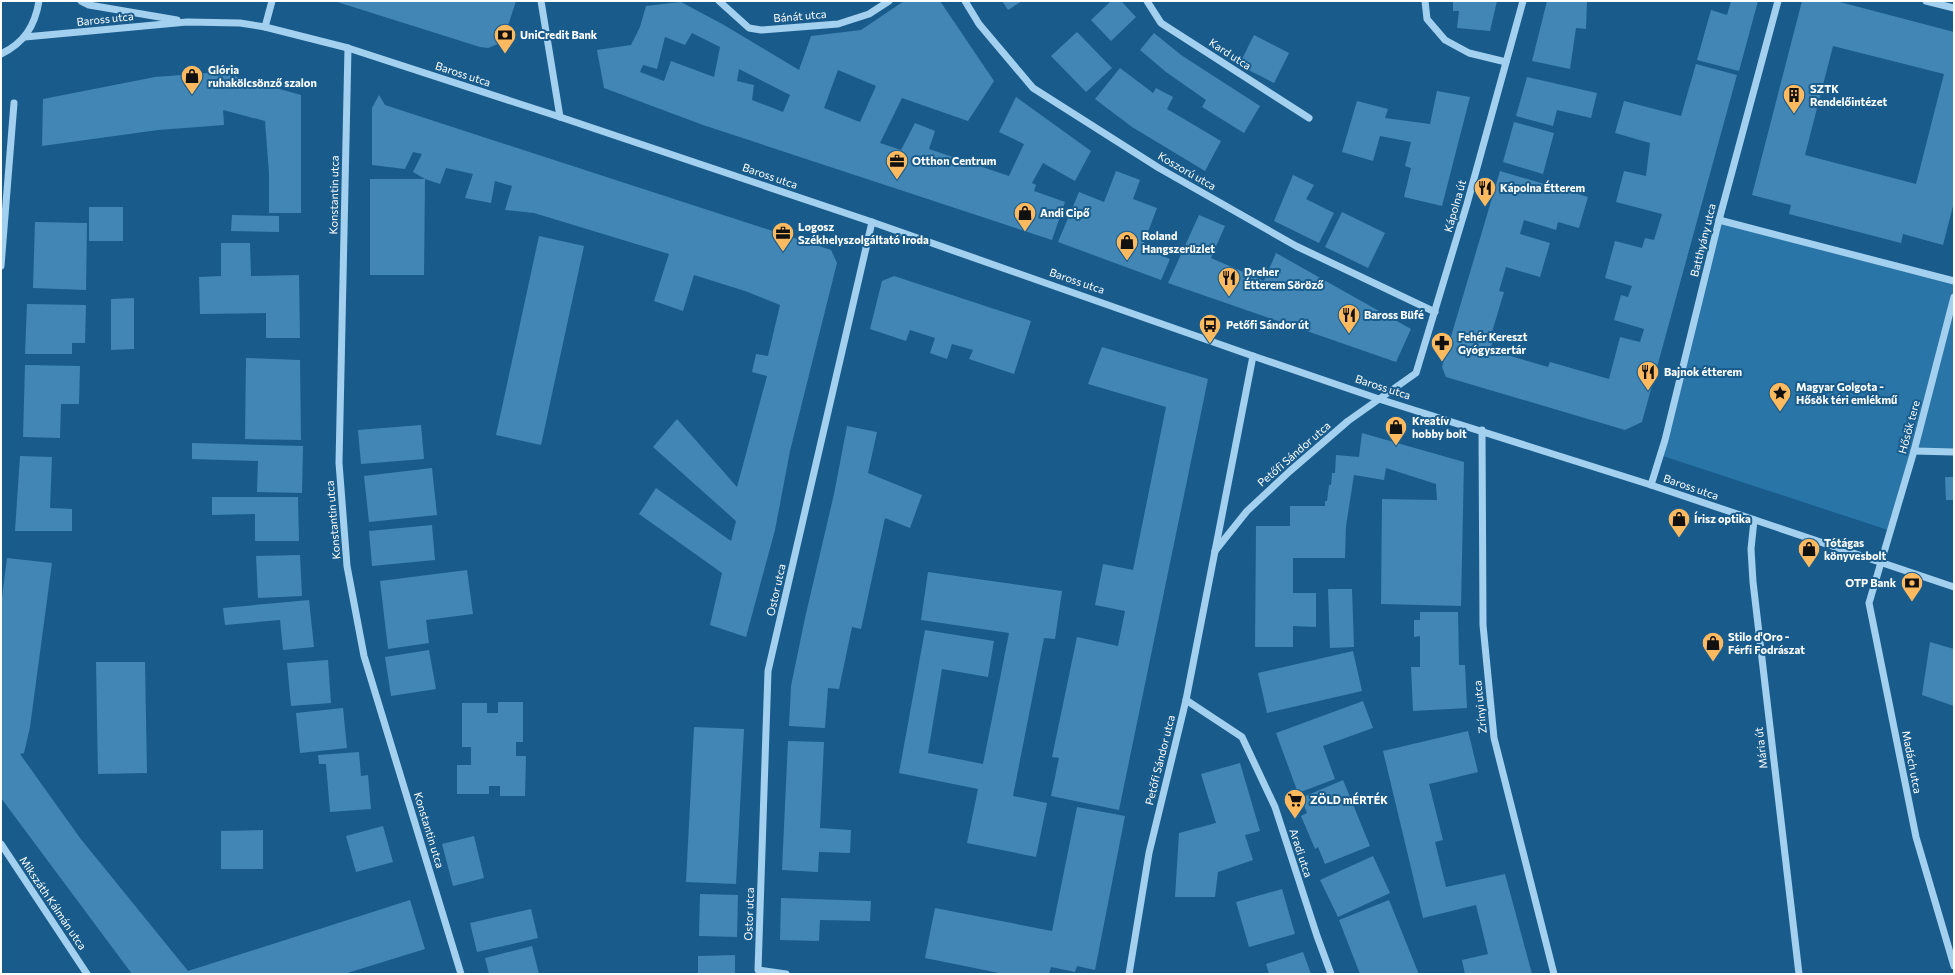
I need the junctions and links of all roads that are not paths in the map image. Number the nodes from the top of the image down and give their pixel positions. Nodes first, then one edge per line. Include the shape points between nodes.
1 (39, 1) edge
2 (81, 1) edge
3 (272, 1) edge
4 (541, 1) edge
5 (719, 1) edge
6 (889, 1) edge
7 (965, 1) edge
8 (1147, 1) edge
9 (1424, 1) edge
10 (1523, 1) edge
11 (1778, 1) edge
12 (1926, 1) edge
13 (1954, 8) edge
14 (187, 22) junction
15 (265, 27) junction
16 (25, 37) junction
17 (348, 48) junction
18 (1, 54) edge
19 (1506, 62) junction
20 (14, 103) dead end
21 (560, 117) junction
22 (1309, 118) dead end
23 (1719, 220) junction
24 (872, 222) junction
25 (1, 266) edge
26 (1954, 281) edge
27 (1954, 297) edge
28 (1436, 312) junction
29 (1253, 356) junction
30 (1379, 399) junction
31 (1482, 430) junction
32 (1914, 451) junction
33 (1954, 452) edge
34 (1651, 485) junction
35 (1754, 520) junction
36 (1215, 551) junction
37 (1880, 561) junction
38 (1954, 587) edge
39 (1186, 700) junction
40 (1, 844) edge
41 (1954, 966) edge
42 (87, 974) edge
43 (461, 974) edge
44 (786, 974) edge
45 (1129, 974) edge
46 (1331, 974) edge
47 (1554, 974) edge
48 (1798, 974) edge

1 - 16 street via 35,20
2 - 14 street, Baross utca via 89,5
3 - 15 street
4 - 21 street
5 - 6 street, Bánát utca via 749,28 761,30 838,24 870,14
7 - 28 street, Koszorú utca via 979,24 1033,88 1159,168 1296,246
8 - 22 street, Kard utca via 1161,23
9 - 19 street via 1427,19 1445,40 1469,53
10 - 19 street, Kápolna út
11 - 23 street, Batthyány utca
12 - 13 street
14 - 15 street, Baross utca via 240,23
14 - 16 street, Baross utca
15 - 17 street, Baross utca
16 - 18 street via 12,49
17 - 21 street, Baross utca
17 - 43 street, Konstantin utca via 339,463 348,566 364,656
19 - 28 street, Kápolna út
20 - 25 street
21 - 24 street, Baross utca
23 - 26 street
23 - 34 street, Batthyány utca
24 - 29 street, Baross utca
24 - 44 street, Ostor utca via 768,671 758,970
27 - 32 street, Hősök tere
28 - 30 street, Kápolna út via 1416,373
29 - 30 street, Baross utca
29 - 36 street, Petőfi Sándor utca
30 - 31 street, Baross utca
30 - 36 street, Petőfi Sándor utca via 1348,421 1247,511
31 - 34 street, Baross utca
31 - 47 street, Zrínyi utca via 1483,625 1494,738
32 - 33 street
32 - 37 street, Hősök tere
34 - 35 street, Baross utca
35 - 37 street, Baross utca
35 - 48 street, Mária út via 1751,549 1753,582
36 - 39 street, Petőfi Sándor utca
37 - 38 street, Baross utca
37 - 41 street, Madách utca via 1869,602 1916,837
39 - 45 street, Petőfi Sándor utca via 1149,853
39 - 46 street, Aradi utca via 1242,737 1275,807
40 - 42 street, Mikszáth Kálmán utca

